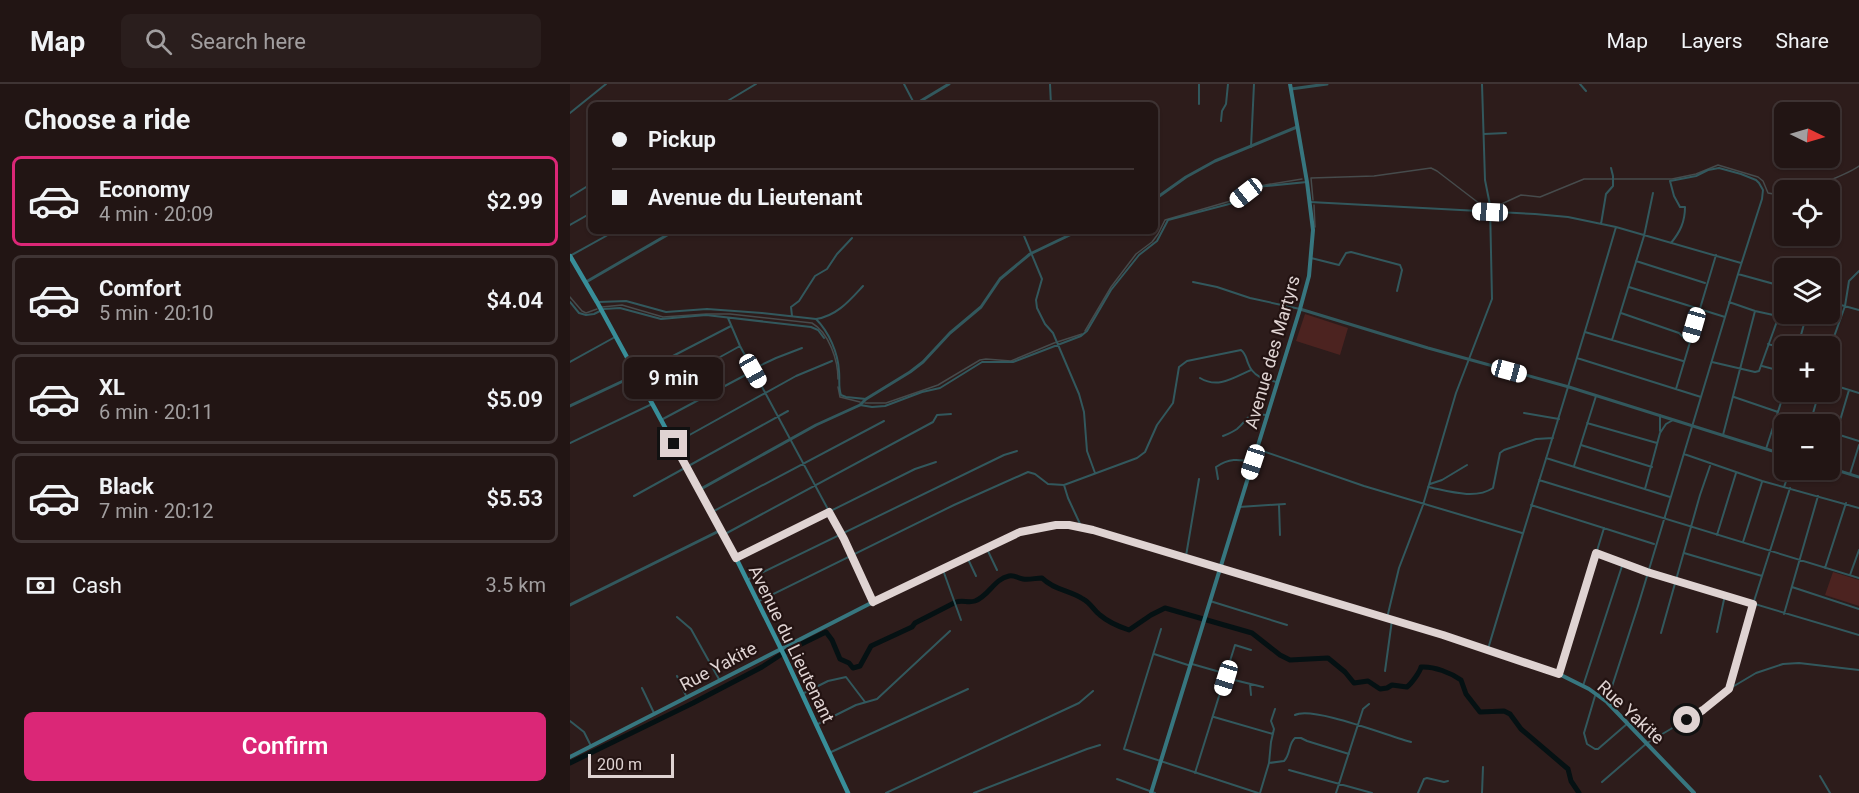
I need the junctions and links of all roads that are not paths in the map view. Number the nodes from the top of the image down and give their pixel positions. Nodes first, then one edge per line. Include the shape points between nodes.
1 (606, 84) edge
2 (756, 84) edge
3 (910, 84) edge
4 (949, 84) edge
5 (1050, 84) edge
6 (1199, 84) edge
7 (1228, 84) edge
8 (1254, 84) edge
9 (1327, 84) edge
10 (1482, 84) edge
11 (1580, 84) edge
12 (905, 86) edge
13 (1290, 87) edge
14 (1586, 91) dead end
15 (726, 102) edge
16 (913, 102) edge
17 (920, 102) edge
18 (1051, 102) edge
19 (1198, 104) dead end
20 (570, 114) edge
21 (1221, 121) dead end
22 (1298, 127) junction
23 (1506, 133) dead end
24 (1484, 134) junction
25 (1251, 147) junction
26 (1611, 168) dead end
27 (1307, 182) junction
28 (588, 186) edge
29 (1653, 193) dead end
30 (570, 197) edge
31 (1158, 197) edge
32 (1310, 202) junction
33 (1490, 211) junction
34 (588, 215) edge
35 (1600, 224) junction
36 (570, 225) edge
37 (1616, 227) junction
38 (610, 234) edge
39 (669, 234) edge
40 (1023, 234) edge
41 (1072, 234) edge
42 (1644, 236) junction
43 (852, 238) dead end
44 (1671, 243) junction
45 (1030, 254) junction
46 (1716, 255) junction
47 (570, 256) edge
48 (1311, 258) junction
49 (1636, 261) junction
50 (1741, 263) junction
51 (1859, 271) edge
52 (1737, 274) junction
53 (586, 282) junction
54 (1193, 282) dead end
55 (1706, 284) junction
56 (1774, 284) edge
57 (863, 285) dead end
58 (1629, 287) junction
59 (1397, 291) dead end
60 (570, 302) edge
61 (1729, 302) junction
62 (597, 303) junction
63 (1840, 305) edge
64 (1845, 306) junction
65 (1300, 309) junction
66 (1699, 309) junction
67 (601, 310) junction
68 (1859, 310) edge
69 (1755, 311) junction
70 (1621, 313) junction
71 (1774, 315) edge
72 (792, 316) junction
73 (1725, 317) junction
74 (729, 318) junction
75 (816, 319) junction
76 (1775, 324) edge
77 (731, 326) junction
78 (1585, 332) junction
79 (1834, 336) edge
80 (615, 337) junction
81 (824, 339) dead end
82 (1612, 340) junction
83 (1056, 343) junction
84 (1689, 343) junction
85 (1768, 344) junction
86 (740, 346) junction
87 (1774, 346) edge
88 (802, 348) dead end
89 (1577, 358) junction
90 (1469, 360) junction
91 (832, 361) dead end
92 (570, 362) edge
93 (1684, 362) junction
94 (1713, 362) junction
95 (1762, 366) junction
96 (1740, 368) junction
97 (1774, 369) edge
98 (753, 370) junction
99 (1251, 370) junction
100 (636, 375) junction
101 (1200, 378) dead end
102 (1277, 382) junction
103 (1569, 387) junction
104 (1840, 387) edge
105 (1676, 389) junction
106 (1849, 390) junction
107 (766, 393) junction
108 (1859, 393) edge
109 (1596, 396) junction
110 (648, 397) junction
111 (1734, 397) junction
112 (1701, 398) junction
113 (865, 400) junction
114 (1781, 402) edge
115 (652, 404) junction
116 (860, 405) junction
117 (570, 406) edge
118 (788, 411) dead end
119 (1778, 412) junction
120 (1524, 413) dead end
121 (951, 414) dead end
122 (1267, 415) junction
123 (778, 416) junction
124 (1660, 416) junction
125 (1559, 419) junction
126 (661, 420) junction
127 (1674, 420) junction
128 (1840, 420) edge
129 (884, 421) dead end
130 (1587, 423) junction
131 (1693, 426) junction
132 (1660, 434) junction
133 (1723, 435) junction
134 (1223, 436) dead end
135 (1840, 436) edge
136 (1553, 438) junction
137 (790, 440) junction
138 (570, 443) edge
139 (1657, 443) junction
140 (1859, 443) edge
141 (674, 444) junction
142 (1581, 445) junction
143 (1257, 449) junction
144 (1766, 449) junction
145 (1017, 451) dead end
146 (1774, 452) edge
147 (1684, 454) junction
148 (1546, 458) junction
149 (936, 462) dead end
150 (1253, 462) junction
151 (803, 463) junction
152 (1467, 465) dead end
153 (1711, 465) junction
154 (1574, 466) junction
155 (687, 467) junction
156 (1652, 467) junction
157 (1840, 471) edge
158 (1095, 473) junction
159 (1736, 473) junction
160 (1850, 474) junction
161 (1859, 477) edge
162 (1199, 479) dead end
163 (1218, 479) dead end
164 (1539, 480) junction
165 (1786, 480) edge
166 (1762, 481) junction
167 (815, 485) junction
168 (1064, 485) junction
169 (1429, 485) junction
170 (1784, 487) junction
171 (1790, 488) junction
172 (1645, 489) junction
173 (699, 490) junction
174 (634, 496) dead end
175 (1818, 496) junction
176 (1670, 497) junction
177 (1846, 503) junction
178 (1279, 504) junction
179 (1286, 504) dead end
180 (1423, 505) junction
181 (1531, 505) junction
182 (1239, 507) junction
183 (1859, 508) edge
184 (711, 512) junction
185 (829, 512) junction
186 (1664, 518) junction
187 (1082, 527) junction
188 (1692, 527) junction
189 (1604, 528) junction
190 (723, 533) junction
191 (1522, 533) junction
192 (841, 534) junction
193 (1280, 535) dead end
194 (1717, 535) junction
195 (1743, 542) junction
196 (1656, 545) junction
197 (986, 548) junction
198 (1859, 550) edge
199 (1770, 551) junction
200 (1596, 553) junction
201 (1684, 553) junction
202 (852, 555) junction
203 (967, 557) junction
204 (1186, 557) junction
205 (736, 558) junction
206 (1800, 560) junction
207 (1623, 563) junction
208 (1220, 567) junction
209 (1825, 568) junction
210 (942, 569) junction
211 (998, 570) dead end
212 (1647, 572) junction
213 (1850, 575) junction
214 (976, 576) dead end
215 (1762, 576) junction
216 (1859, 578) edge
217 (747, 580) junction
218 (1676, 580) junction
219 (1792, 586) junction
220 (1725, 595) junction
221 (1209, 601) junction
222 (757, 602) junction
223 (873, 602) junction
224 (1753, 604) junction
225 (570, 605) edge
226 (1859, 609) edge
227 (1784, 614) junction
228 (677, 617) dead end
229 (1389, 619) junction
230 (961, 620) dead end
231 (1287, 625) dead end
232 (1161, 629) dead end
233 (950, 631) dead end
234 (1716, 632) dead end
235 (1661, 633) dead end
236 (1859, 635) edge
237 (1251, 650) dead end
238 (1488, 650) junction
239 (782, 652) junction
240 (1153, 654) junction
241 (1191, 665) junction
242 (1859, 670) edge
243 (1385, 671) dead end
244 (1559, 674) junction
245 (676, 676) dead end
246 (1226, 676) junction
247 (721, 681) junction
248 (1250, 684) junction
249 (1583, 686) junction
250 (1263, 687) dead end
251 (642, 688) dead end
252 (1729, 689) junction
253 (968, 690) dead end
254 (1093, 691) dead end
255 (802, 694) junction
256 (1596, 694) junction
257 (1251, 695) dead end
258 (687, 698) junction
259 (865, 702) junction
260 (1606, 702) junction
261 (1369, 704) dead end
262 (1275, 710) dead end
263 (655, 714) junction
264 (1295, 715) dead end
265 (1214, 717) junction
266 (570, 721) edge
267 (1628, 723) junction
268 (816, 725) junction
269 (1358, 726) junction
270 (1273, 734) junction
271 (1411, 742) dead end
272 (1647, 743) junction
273 (1100, 745) dead end
274 (592, 747) junction
275 (829, 753) junction
276 (1349, 754) junction
277 (570, 757) edge
278 (1161, 763) junction
279 (1269, 763) junction
280 (1483, 767) dead end
281 (1289, 770) dead end
282 (1195, 773) junction
283 (1820, 776) dead end
284 (1117, 779) dead end
285 (1448, 781) dead end
286 (1602, 782) dead end
287 (1340, 783) junction
288 (1153, 792) edge
289 (848, 793) edge
290 (886, 793) edge
291 (975, 793) edge
292 (1259, 793) edge
293 (1336, 793) edge
294 (1372, 793) edge
295 (1418, 793) edge
296 (1482, 793) edge
297 (1694, 793) edge
298 (1830, 793) edge

1 - 20 street
2 - 15 street
3 - 12 street
4 - 17 street
5 - 18 street
6 - 19 street
7 - 21 street
8 - 25 street
9 - 13 street
10 - 24 street
11 - 14 street
12 - 16 street
13 - 22 main road, Avenue des Martyrs
22 - 25 street
22 - 27 main road, Avenue des Martyrs
23 - 24 street
24 - 33 street
25 - 31 street via 1213,162
26 - 35 street via 1613,186 1606,194
27 - 32 main road, Avenue des Martyrs
27 - 83 street via 1256,187 1234,202 1168,220 1157,241 1139,255 1111,290 1087,331
28 - 30 street
29 - 42 street
32 - 33 street
32 - 48 main road, Avenue des Martyrs
33 - 35 street
33 - 90 street via 1492,299
34 - 36 street
35 - 37 street
37 - 42 street
37 - 78 street
38 - 47 street
39 - 53 street
40 - 45 street
41 - 45 street
42 - 44 street
42 - 49 street
43 - 72 street via 827,269 814,277 791,307
44 - 46 street
44 - 50 street via 1681,229 1685,207 1677,203 1670,181 1718,168 1741,174 1758,182 1763,192
45 - 83 street via 1042,281 1037,308
45 - 113 street via 1000,279 981,307 922,362
46 - 50 street
46 - 55 street
47 - 53 main road, Avenue du Lieutenant
48 - 59 street via 1339,265 1351,252 1400,266
48 - 65 main road, Avenue des Martyrs
49 - 55 street
49 - 58 street
50 - 52 street
51 - 64 street via 1849,281
52 - 56 street
52 - 61 street
53 - 62 main road, Avenue du Lieutenant
54 - 65 street
55 - 66 street
57 - 75 street via 840,309
58 - 66 street
58 - 70 street
60 - 67 street via 582,315
61 - 69 street
61 - 73 street
62 - 67 main road, Avenue du Lieutenant
62 - 72 street via 626,301 666,312 707,309
63 - 64 street
64 - 68 street
64 - 79 street
65 - 90 street
65 - 102 main road, Avenue des Martyrs
66 - 73 street
66 - 84 street
67 - 74 street via 620,308 667,320 706,315
67 - 80 main road, Avenue du Lieutenant
69 - 71 street
69 - 96 street
70 - 82 street
70 - 84 street via 1679,333
72 - 75 street
73 - 94 street
74 - 77 street
74 - 81 street via 811,327
75 - 113 street via 835,354 841,395
76 - 85 street
77 - 86 street
77 - 100 street
78 - 82 street
78 - 89 street
80 - 92 street
80 - 100 main road, Avenue du Lieutenant
82 - 93 street
83 - 116 street via 1013,362 982,362 940,388 885,406
83 - 158 street via 1079,394 1087,451
84 - 93 street
85 - 87 street
85 - 95 street
86 - 98 street
86 - 110 street
88 - 98 street
89 - 103 street
89 - 105 street
90 - 103 street
90 - 169 street
91 - 107 street
93 - 105 street
94 - 96 street
94 - 112 street
95 - 96 street via 1755,372
95 - 97 street
96 - 111 street
98 - 107 street
98 - 126 street
99 - 101 street via 1218,384
99 - 102 street via 1256,376
99 - 158 street via 1241,351 1182,364 1177,372 1173,403 1143,454
100 - 110 main road, Avenue du Lieutenant
100 - 117 street
102 - 122 main road, Avenue des Martyrs
103 - 109 street
103 - 125 street
104 - 106 street
105 - 112 street
106 - 108 street
106 - 128 street
107 - 123 street
107 - 141 street
109 - 124 street
109 - 130 street
110 - 115 main road, Avenue du Lieutenant
111 - 119 street
111 - 133 street
112 - 131 street
113 - 116 street
114 - 119 street
115 - 126 main road, Avenue du Lieutenant
115 - 138 street
116 - 137 street
118 - 123 street
119 - 144 street
120 - 125 street
121 - 167 street via 938,415 933,422
122 - 134 street via 1247,417 1237,429
122 - 143 main road, Avenue des Martyrs
123 - 137 street
123 - 155 street
124 - 127 street
124 - 132 street
125 - 136 street
126 - 141 main road, Avenue du Lieutenant
127 - 131 street
127 - 132 street
129 - 151 street
130 - 139 street
130 - 142 street
131 - 133 street
131 - 147 street
132 - 139 street
133 - 144 street
135 - 140 street
136 - 148 street
136 - 169 street via 1536,439 1500,453 1493,488 1488,491 1467,494
137 - 151 street
137 - 173 street
139 - 156 street
140 - 160 street
141 - 155 main road, Avenue du Lieutenant
142 - 154 street
142 - 156 street
143 - 150 main road, Avenue des Martyrs
143 - 180 street
144 - 146 street
145 - 192 street
147 - 153 street
147 - 176 street
148 - 154 street
148 - 164 street
149 - 185 street
150 - 163 street via 1224,462 1216,467
150 - 182 main road, Avenue des Martyrs
151 - 167 street
151 - 184 street
152 - 169 street
153 - 159 street
153 - 188 street
154 - 172 street
155 - 173 main road, Avenue du Lieutenant
155 - 174 street
156 - 172 street
157 - 160 street
158 - 168 street
159 - 166 street
159 - 194 street
160 - 161 street
162 - 204 street
164 - 181 street
164 - 186 street
165 - 170 street
166 - 170 street
166 - 195 street
167 - 185 street
167 - 190 street
168 - 187 street
168 - 202 street via 1048,484 1028,472
169 - 180 street
170 - 171 street
171 - 175 street
171 - 199 street
172 - 176 street
173 - 184 main road, Avenue du Lieutenant
175 - 177 street
175 - 206 street
176 - 186 street
177 - 183 street
177 - 209 street
178 - 179 street
178 - 182 street
178 - 193 street
180 - 191 street
180 - 229 street via 1400,568
181 - 189 street
181 - 191 street
182 - 208 main road, Avenue des Martyrs
184 - 190 main road, Avenue du Lieutenant
185 - 192 street
185 - 205 street
186 - 188 street
186 - 196 street
187 - 197 main road, Rue Yakite via 1056,525 1032,529
187 - 204 main road, Rue Yakite
188 - 194 street
188 - 201 street
189 - 196 street
189 - 200 street
190 - 205 main road, Avenue du Lieutenant
190 - 225 street
191 - 238 street
192 - 202 street
192 - 217 street
194 - 195 street
195 - 199 street
196 - 212 street
197 - 203 main road, Rue Yakite
197 - 211 street
198 - 213 street
199 - 206 street
199 - 215 street
200 - 207 street
200 - 244 street
201 - 215 street
201 - 218 street
202 - 222 street
202 - 223 street
203 - 210 main road, Rue Yakite
203 - 214 street
204 - 208 main road, Rue Yakite
205 - 217 main road, Avenue du Lieutenant
206 - 209 street
206 - 219 street
207 - 212 street
207 - 249 street
208 - 221 main road, Avenue des Martyrs
208 - 229 main road, Rue Yakite
209 - 213 street
210 - 223 main road, Rue Yakite
210 - 230 street
212 - 218 street
212 - 260 street
213 - 216 street
215 - 224 street
217 - 222 main road, Avenue du Lieutenant
218 - 220 street
218 - 235 street
219 - 226 street
219 - 227 street
220 - 224 street
220 - 234 street
221 - 231 street
221 - 241 main road, Avenue des Martyrs
222 - 239 main road, Avenue du Lieutenant
223 - 239 main road, Rue Yakite
224 - 227 street
224 - 252 street
227 - 236 street
228 - 247 street via 691,629
229 - 238 main road, Rue Yakite
229 - 243 street
232 - 240 street
233 - 259 street via 877,699
237 - 246 street via 1235,644
238 - 244 main road, Rue Yakite
239 - 247 main road, Rue Yakite
239 - 255 main road, Avenue du Lieutenant
240 - 241 street
240 - 278 street via 1124,749
241 - 246 street
241 - 278 main road, Avenue des Martyrs
242 - 252 street via 1784,664 1756,673
244 - 249 main road, Rue Yakite
245 - 258 street
246 - 248 street
246 - 265 street
247 - 258 main road, Rue Yakite
248 - 250 street
248 - 257 street
249 - 256 main road, Rue Yakite
251 - 263 street
252 - 272 street via 1703,710
253 - 275 street
254 - 290 street via 1079,703
255 - 259 street via 846,677
255 - 268 main road, Avenue du Lieutenant
256 - 260 main road, Rue Yakite
256 - 267 street via 1584,733 1587,744 1598,749
258 - 263 main road, Rue Yakite
259 - 268 street
260 - 267 main road, Rue Yakite
261 - 269 street via 1363,709
262 - 270 street via 1271,721
263 - 274 main road, Rue Yakite
264 - 269 street via 1306,712
265 - 270 street
265 - 282 street
266 - 274 street via 584,732
267 - 272 main road, Rue Yakite
268 - 275 main road, Avenue du Lieutenant
269 - 271 street
269 - 276 street
270 - 279 street
272 - 286 street
272 - 297 main road, Rue Yakite
273 - 291 street
274 - 277 main road, Rue Yakite
275 - 289 main road, Avenue du Lieutenant
276 - 279 street via 1295,738 1290,742 1286,759
276 - 287 street
278 - 282 street
278 - 288 main road, Avenue des Martyrs
279 - 292 street
280 - 296 street
281 - 287 street
282 - 292 street
283 - 298 street
284 - 288 street
285 - 295 street via 1427,778
287 - 293 street
287 - 294 street

